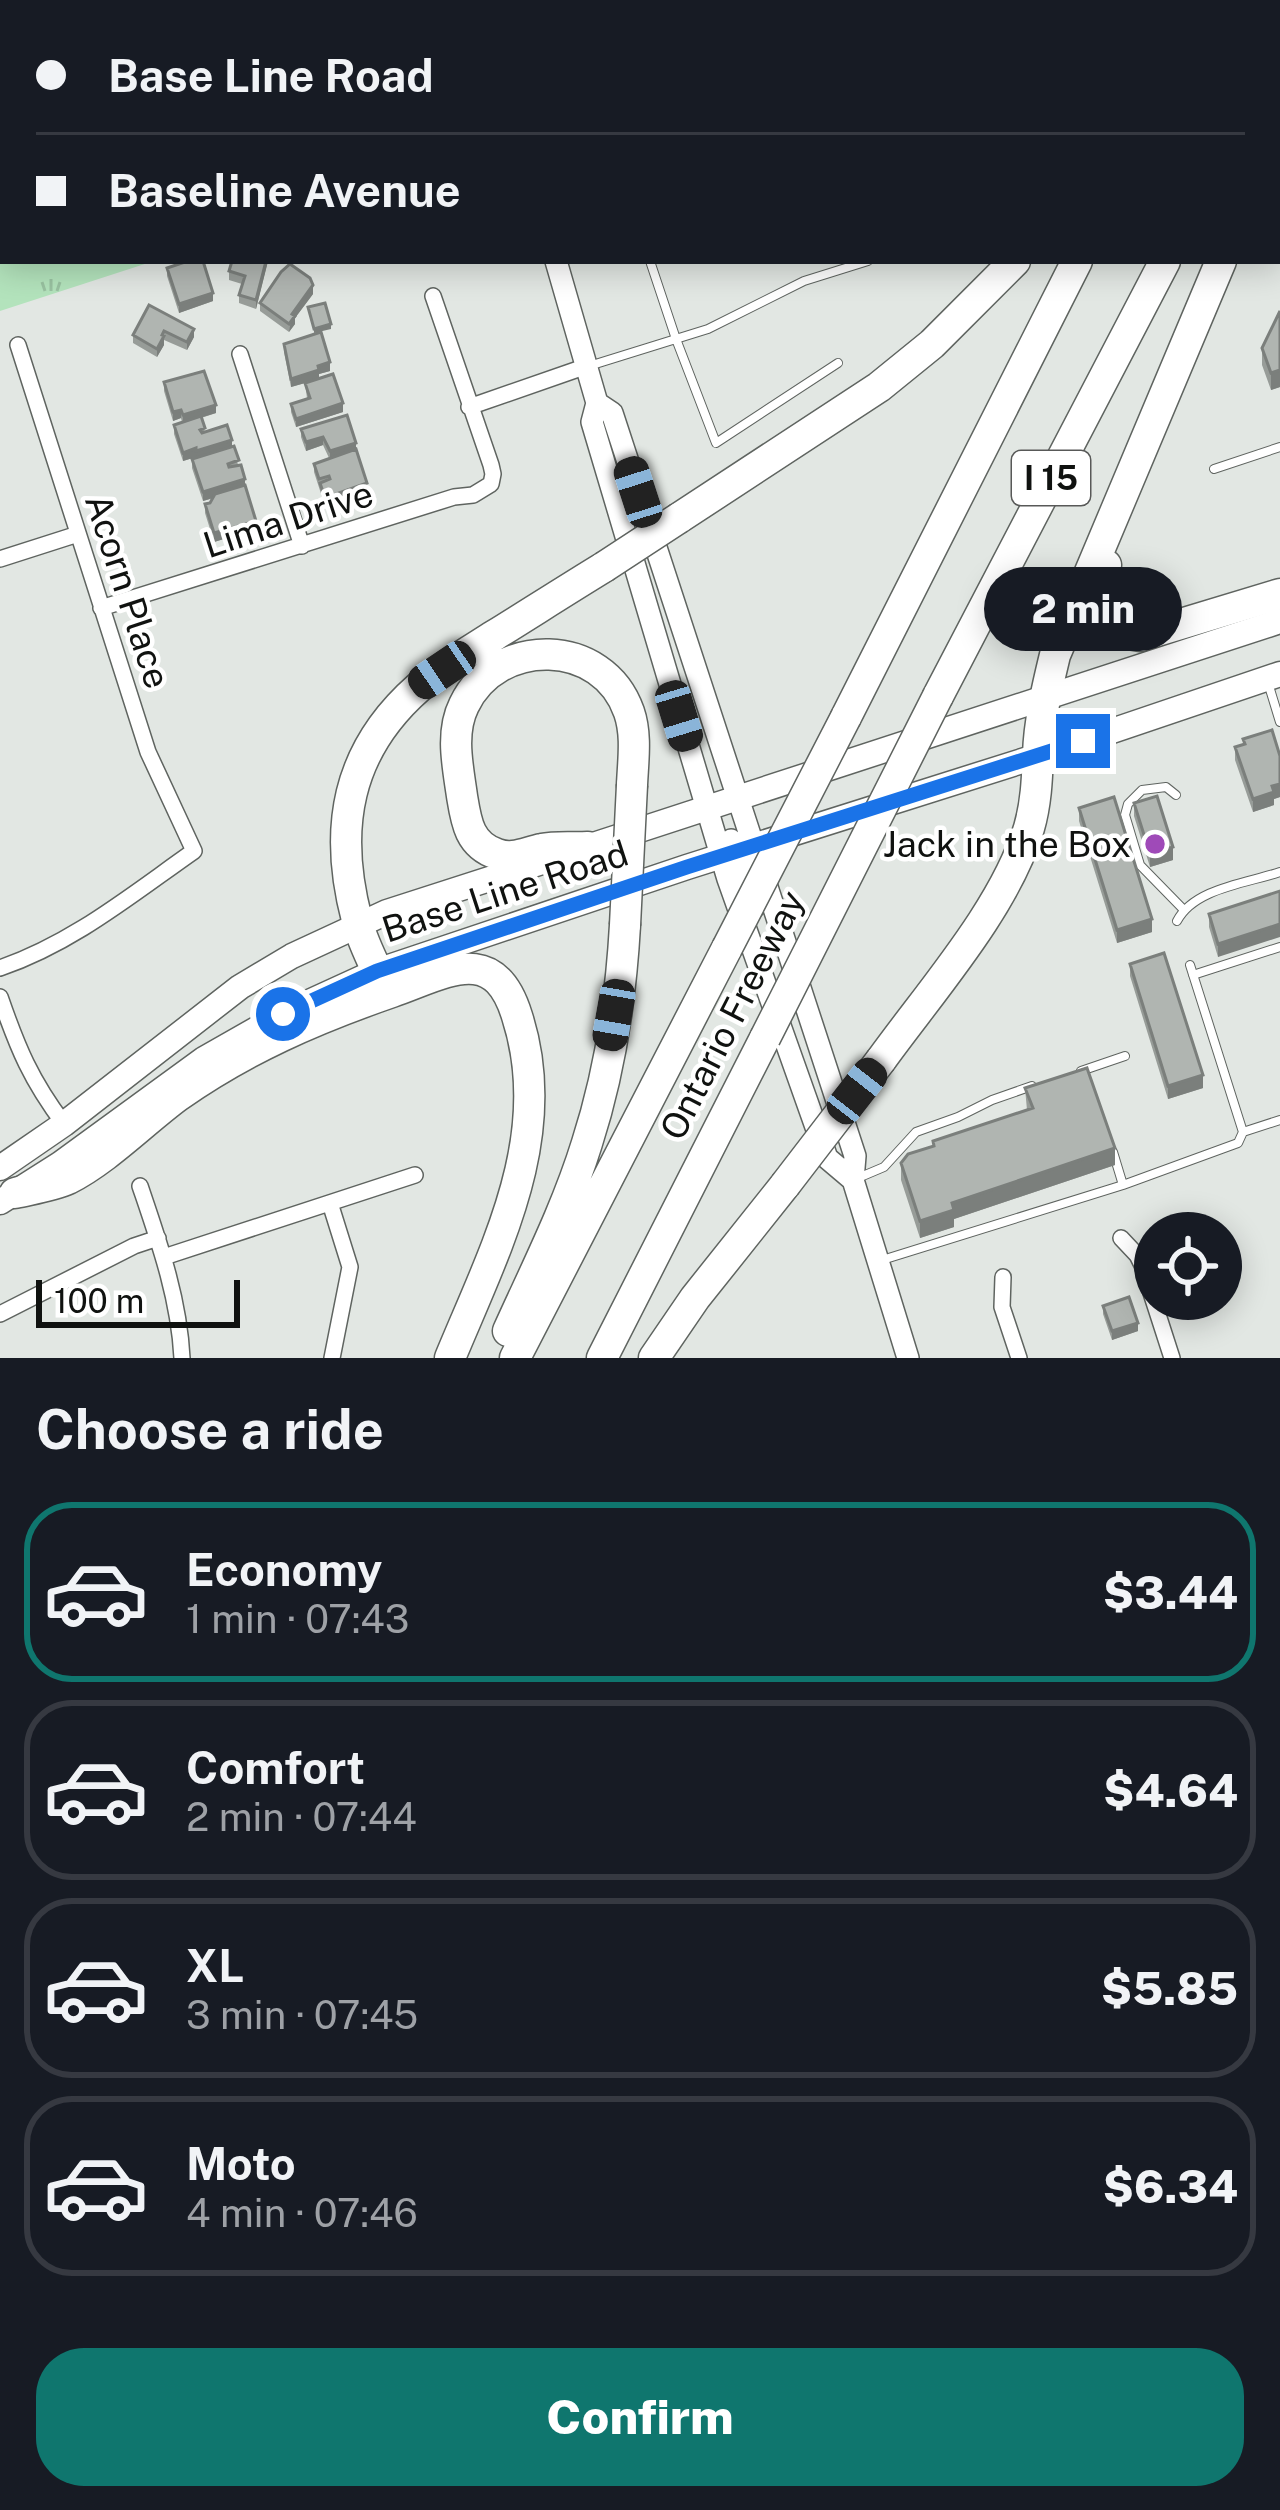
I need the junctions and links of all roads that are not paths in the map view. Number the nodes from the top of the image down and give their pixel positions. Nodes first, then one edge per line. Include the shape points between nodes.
1 (557, 264) edge
2 (651, 264) edge
3 (858, 264) edge
4 (1012, 264) edge
5 (1075, 264) edge
6 (1163, 264) edge
7 (1220, 264) edge
8 (433, 296) dead end
9 (676, 339) junction
10 (18, 345) dead end
11 (240, 354) dead end
12 (838, 363) dead end
13 (587, 366) junction
14 (597, 403) junction
15 (469, 407) junction
16 (1146, 438) junction
17 (1280, 448) edge
18 (1214, 469) dead end
19 (78, 534) junction
20 (302, 546) junction
21 (0, 560) edge
22 (1280, 594) edge
23 (101, 608) junction
24 (1280, 621) edge
25 (1274, 676) edge
26 (1045, 698) junction
27 (1280, 722) edge
28 (1038, 756) junction
29 (1176, 796) dead end
30 (722, 804) junction
31 (588, 848) junction
32 (737, 851) junction
33 (1280, 872) edge
34 (1183, 909) junction
35 (1177, 921) dead end
36 (358, 924) junction
37 (1280, 946) edge
38 (0, 968) edge
39 (377, 971) junction
40 (0, 998) edge
41 (1125, 1056) dead end
42 (1087, 1069) junction
43 (1067, 1075) edge
44 (1048, 1081) edge
45 (1094, 1090) edge
46 (1280, 1120) edge
47 (64, 1124) junction
48 (1107, 1132) edge
49 (1244, 1132) junction
50 (415, 1175) dead end
51 (853, 1180) junction
52 (1123, 1184) junction
53 (140, 1186) dead end
54 (5, 1188) edge
55 (330, 1203) junction
56 (158, 1238) junction
57 (1121, 1238) dead end
58 (164, 1256) junction
59 (878, 1262) junction
60 (1003, 1277) dead end
61 (0, 1314) edge
62 (182, 1358) edge
63 (332, 1358) edge
64 (450, 1358) edge
65 (495, 1358) edge
66 (515, 1358) edge
67 (602, 1358) edge
68 (654, 1358) edge
69 (908, 1358) edge
70 (1019, 1358) edge
71 (1172, 1358) edge

1 - 13 main road
2 - 9 lane
3 - 9 lane
4 - 36 highway, bridge via 879,388 422,684 396,710 360,766 345,814
5 - 66 highway, Ontario Freeway / I 15, bridge
6 - 67 highway, Ontario Freeway / I 15, bridge
7 - 16 highway
8 - 15 street
9 - 12 lane via 716,443
9 - 13 lane
10 - 19 street, Acorn Place
11 - 20 street
13 - 14 main road
13 - 15 street
14 - 30 main road via 592,422
14 - 30 main road via 612,413
15 - 20 street, Lima Drive via 490,484
16 - 22 highway via 1146,465 1097,590 1111,629 1141,636
16 - 26 highway via 1054,656
17 - 18 lane
19 - 21 street
19 - 23 street, Acorn Place
20 - 23 street, Lima Drive
23 - 38 street, Acorn Place via 148,752 194,850 79,932
24 - 26 main road, Base Line Road
25 - 27 lane
25 - 28 main road, Base Line Road
26 - 28 highway
26 - 30 main road, Base Line Road
28 - 32 main road, Base Line Road
28 - 68 highway, bridge via 1030,825 977,929
29 - 34 lane via 1166,787 1142,790 1125,815 1140,865
30 - 31 main road, Base Line Road
30 - 32 main road
30 - 32 main road
31 - 36 main road, Base Line Road
31 - 65 highway, bridge via 504,856 468,828 457,728 464,703 508,662 536,654 587,662 610,681 634,734 625,925 602,1084 554,1232
32 - 39 main road, Base Line Road
32 - 51 main road via 830,1081 855,1156
32 - 51 main road via 827,1158
33 - 34 lane
34 - 35 lane
36 - 39 highway
36 - 47 main road, Base Line Road via 240,987
37 - 49 lane via 1191,970
39 - 54 main road, Base Line Road via 204,1059 60,1164
40 - 47 street via 30,1075
41 - 42 lane
42 - 43 lane
42 - 45 lane
44 - 51 lane via 916,1132 884,1167
46 - 49 lane
47 - 54 main road, Base Line Road
48 - 52 lane
49 - 52 lane via 1227,1149
50 - 55 street
51 - 59 main road
52 - 59 lane
53 - 56 street
54 - 64 highway via 67,1179 276,1036 438,976 481,969 502,981 514,1006 530,1116 516,1196
55 - 58 street
55 - 63 street via 350,1267
56 - 58 street
56 - 61 street
57 - 71 street via 1142,1265
58 - 62 street
59 - 69 main road
60 - 70 street via 1002,1307

